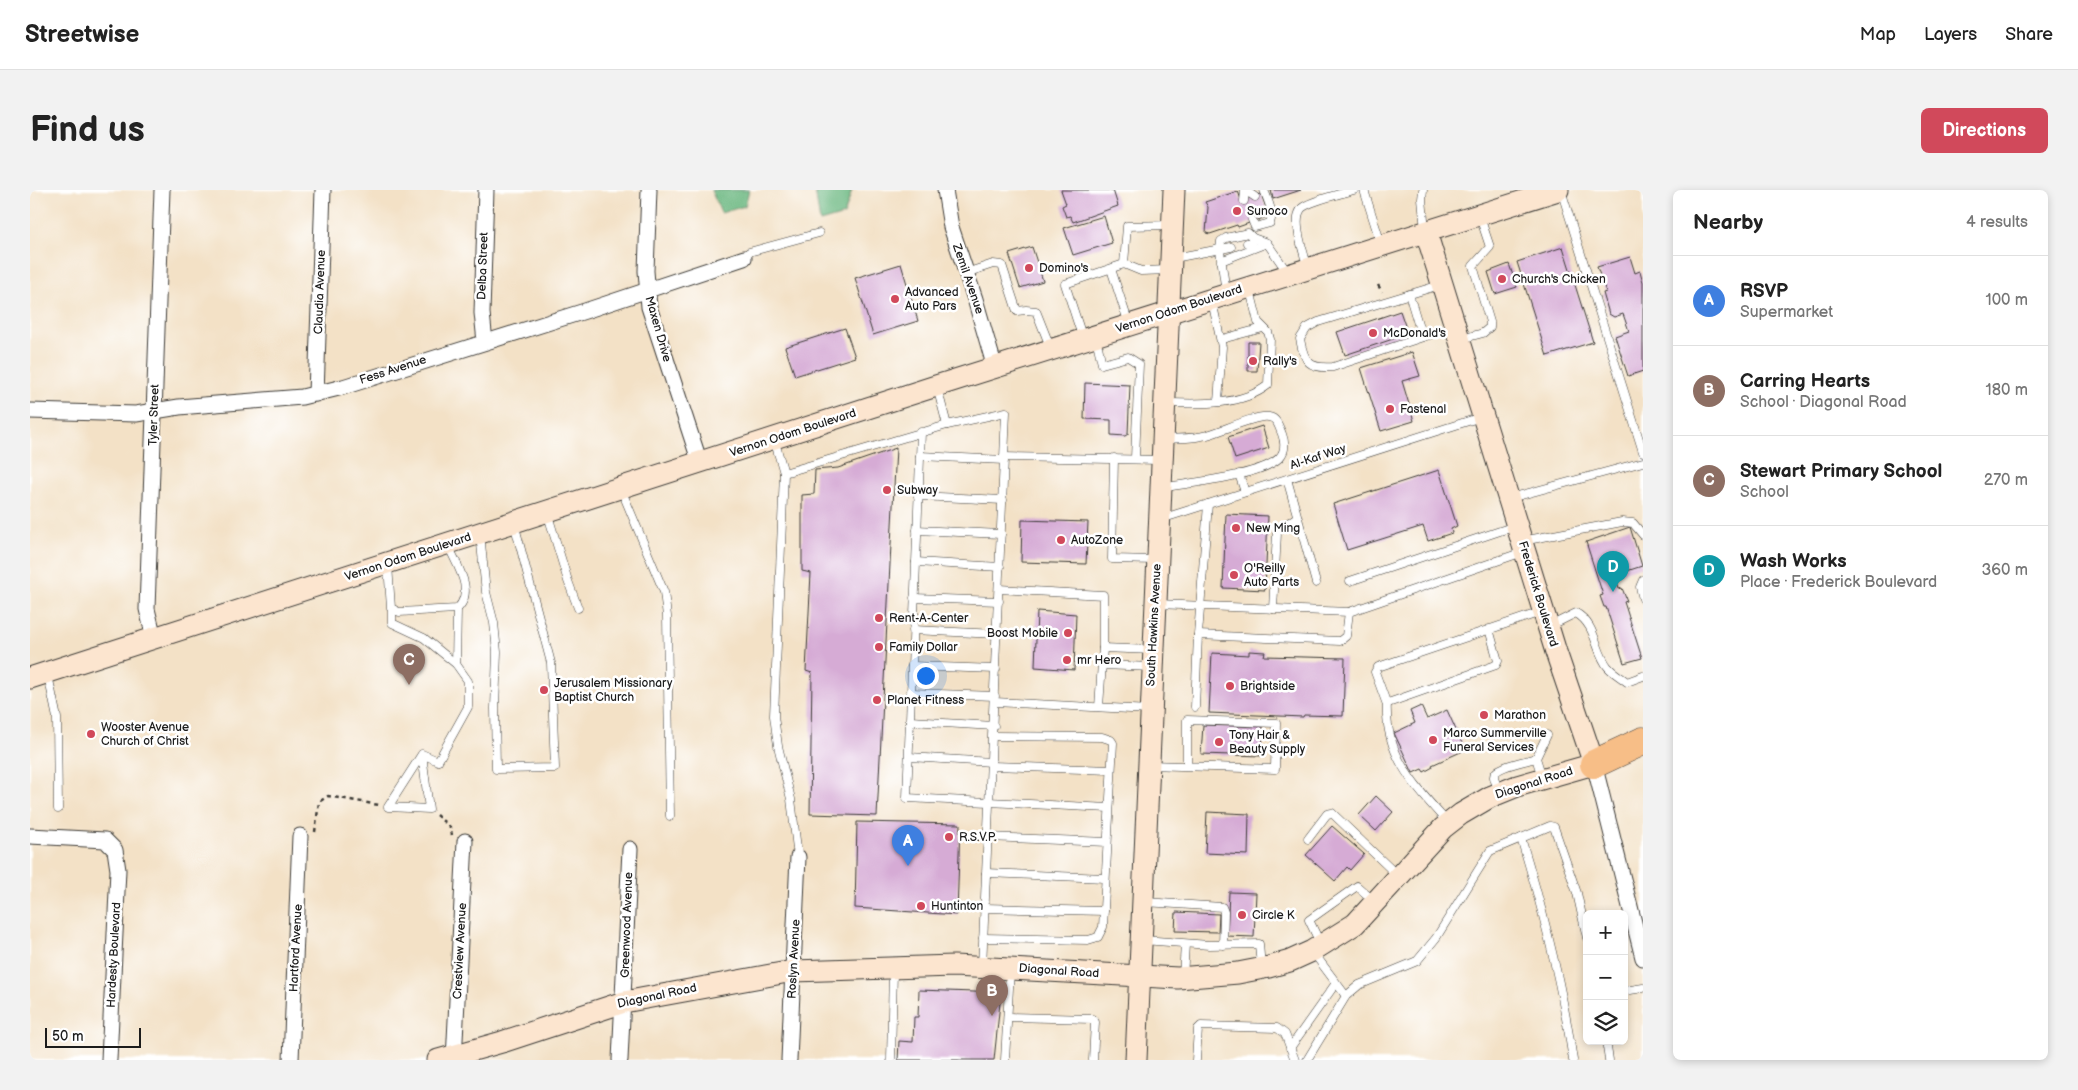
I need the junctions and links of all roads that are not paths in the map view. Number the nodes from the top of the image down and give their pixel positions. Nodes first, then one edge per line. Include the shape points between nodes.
1 (162, 190) edge
2 (323, 190) edge
3 (486, 190) edge
4 (649, 190) edge
5 (945, 190) edge
6 (1174, 190) edge
7 (1245, 190) edge
8 (1264, 190) edge
9 (1354, 190) edge
10 (1364, 190) edge
11 (1423, 190) edge
12 (1559, 190) edge
13 (1255, 197) dead end
14 (1244, 201) dead end
15 (1479, 215) junction
16 (1252, 220) dead end
17 (1262, 222) junction
18 (1173, 225) junction
19 (819, 232) dead end
20 (1426, 232) junction
21 (1255, 240) junction
22 (1229, 245) dead end
23 (1381, 246) junction
24 (1220, 248) junction
25 (744, 258) joint
26 (1221, 260) junction
27 (1124, 264) junction
28 (1171, 264) junction
29 (1111, 269) junction
30 (1298, 272) junction
31 (966, 273) junction
32 (1442, 284) junction
33 (1249, 287) junction
34 (647, 291) junction
35 (1409, 294) junction
36 (1219, 296) junction
37 (1169, 312) junction
38 (1129, 325) junction
39 (1263, 328) junction
40 (1457, 333) junction
41 (1422, 337) junction
42 (1089, 338) junction
43 (1222, 339) junction
44 (484, 342) junction
45 (1051, 350) junction
46 (995, 368) junction
47 (936, 386) junction
48 (316, 394) junction
49 (1218, 402) junction
50 (1165, 403) junction
51 (154, 410) junction
52 (30, 411) edge
53 (1483, 416) junction
54 (946, 425) junction
55 (921, 432) junction
56 (774, 439) junction
57 (1162, 449) junction
58 (1643, 452) edge
59 (920, 456) junction
60 (1004, 458) junction
61 (1114, 458) junction
62 (1135, 458) junction
63 (1643, 462) edge
64 (700, 463) junction
65 (784, 473) junction
66 (1239, 474) junction
67 (1286, 479) junction
68 (621, 488) junction
69 (1161, 488) junction
70 (1245, 492) junction
71 (918, 496) junction
72 (1508, 498) junction
73 (1003, 500) junction
74 (1208, 504) junction
75 (547, 512) junction
76 (1297, 517) junction
77 (1159, 519) junction
78 (514, 523) junction
79 (917, 530) junction
80 (480, 534) junction
81 (1001, 534) junction
82 (1643, 534) edge
83 (1521, 539) junction
84 (447, 544) junction
85 (1157, 560) junction
86 (916, 562) junction
87 (388, 563) junction
88 (1000, 567) junction
89 (1643, 580) edge
90 (1350, 581) dead end
91 (1316, 583) dead end
92 (999, 589) junction
93 (914, 598) junction
94 (1643, 599) edge
95 (999, 601) junction
96 (1155, 604) junction
97 (1199, 606) junction
98 (578, 608) dead end
99 (457, 609) junction
100 (1273, 609) junction
101 (392, 610) junction
102 (1349, 612) junction
103 (1546, 619) junction
104 (1489, 629) junction
105 (913, 630) junction
106 (998, 634) junction
107 (1198, 635) junction
108 (154, 638) junction
109 (1103, 648) junction
110 (1153, 658) junction
111 (456, 664) junction
112 (1102, 665) junction
113 (912, 666) junction
114 (996, 669) junction
115 (39, 675) edge
116 (1643, 676) edge
117 (911, 693) junction
118 (995, 699) junction
119 (1387, 702) junction
120 (1099, 707) junction
121 (1195, 707) dead end
122 (1150, 710) junction
123 (910, 721) junction
124 (994, 726) junction
125 (1547, 735) dead end
126 (993, 736) junction
127 (1643, 741) edge
128 (422, 754) junction
129 (1643, 754) edge
130 (909, 757) junction
131 (1536, 758) junction
132 (992, 764) junction
133 (1594, 764) junction
134 (1147, 765) junction
135 (1187, 766) junction
136 (1111, 770) junction
137 (1543, 778) junction
138 (1500, 792) junction
139 (990, 802) junction
140 (1109, 808) junction
141 (58, 809) dead end
142 (670, 816) dead end
143 (1449, 824) junction
144 (307, 834) road end
145 (30, 836) edge
146 (988, 837) junction
147 (1521, 838) junction
148 (1308, 839) dead end
149 (459, 841) road end
150 (1107, 842) junction
151 (630, 849) dead end
152 (798, 857) joint
153 (986, 873) junction
154 (1398, 876) junction
155 (1105, 878) junction
156 (1143, 902) junction
157 (1376, 903) junction
158 (985, 908) junction
159 (1104, 911) junction
160 (1583, 920) edge
161 (983, 938) junction
162 (1141, 940) junction
163 (1185, 944) junction
164 (1223, 945) junction
165 (1317, 948) junction
166 (1643, 958) edge
167 (893, 967) junction
168 (982, 967) junction
169 (1010, 968) junction
170 (1261, 969) junction
171 (793, 971) junction
172 (1140, 976) junction
173 (1183, 978) junction
174 (1336, 983) junction
175 (1643, 988) edge
176 (1628, 991) edge
177 (1346, 996) junction
178 (624, 1002) junction
179 (1008, 1017) junction
180 (1607, 1045) edge
181 (1290, 1048) junction
182 (449, 1058) edge
183 (109, 1060) edge
184 (291, 1060) edge
185 (620, 1060) edge
186 (789, 1060) edge
187 (891, 1060) edge
188 (1005, 1060) edge
189 (1093, 1060) edge
190 (1136, 1060) edge
191 (1196, 1060) edge
192 (1295, 1060) edge
193 (1306, 1060) edge
194 (1573, 1060) edge
195 (1609, 1060) edge

1 - 51 street, Tyler Street
2 - 48 street, Claudia Avenue
3 - 44 street, Delba Street
4 - 34 street, Maxen Drive
5 - 31 street, Zemil Avenue via 950,227
6 - 18 street, South Hawkins Avenue
7 - 13 lane
7 - 14 lane
8 - 17 lane via 1272,214 1270,223
9 - 30 lane via 1301,208 1297,218
10 - 23 lane
11 - 20 lane
12 - 15 street, Vernon Odom Boulevard via 1519,199
12 - 58 lane
15 - 20 street, Vernon Odom Boulevard
15 - 40 lane via 1490,247 1473,266 1490,327 1483,333
16 - 17 lane via 1255,227
17 - 21 lane
18 - 27 lane via 1127,226
18 - 28 street, South Hawkins Avenue
19 - 25 lane via 749,252
20 - 23 street, Vernon Odom Boulevard
20 - 32 street, Frederick Boulevard
21 - 24 lane via 1248,233 1226,238
21 - 26 lane
21 - 30 lane
22 - 24 lane
23 - 30 street, Vernon Odom Boulevard
24 - 26 lane
24 - 28 lane
25 - 34 street, Fess Avenue
26 - 36 lane
27 - 28 lane via 1141,271
27 - 29 lane
28 - 37 street, South Hawkins Avenue
29 - 38 lane
29 - 42 lane via 1065,284
30 - 33 street, Vernon Odom Boulevard
31 - 45 lane via 993,264 1002,265 1018,312 1036,311
31 - 46 street, Zemil Avenue
32 - 35 lane
32 - 40 street, Frederick Boulevard
33 - 36 street, Vernon Odom Boulevard
33 - 39 lane via 1258,322
34 - 44 street, Fess Avenue
34 - 64 street, Maxen Drive via 649,306
35 - 41 lane
35 - 41 lane via 1307,328 1300,339 1303,355 1310,364 1333,367
36 - 37 street, Vernon Odom Boulevard
36 - 43 lane
37 - 38 street, Vernon Odom Boulevard
37 - 50 street, South Hawkins Avenue
38 - 42 street, Vernon Odom Boulevard
39 - 43 lane
39 - 49 lane via 1270,339 1268,385
40 - 41 lane
40 - 53 street, Frederick Boulevard
42 - 45 street, Vernon Odom Boulevard
42 - 62 lane via 1102,364 1128,357 1140,364
43 - 49 lane
44 - 48 street, Fess Avenue
45 - 46 street, Vernon Odom Boulevard
46 - 47 street, Vernon Odom Boulevard
47 - 54 lane
47 - 56 street, Vernon Odom Boulevard
48 - 51 street, Fess Avenue
49 - 50 lane
50 - 57 street, South Hawkins Avenue
51 - 52 street, Fess Avenue via 128,415
51 - 108 street, Tyler Street via 147,610
53 - 67 lane, Al-Kaf Way
53 - 72 street, Frederick Boulevard
54 - 55 lane
54 - 60 lane via 1006,412
55 - 59 lane
55 - 65 lane
56 - 64 street, Vernon Odom Boulevard
56 - 65 lane
57 - 62 lane
57 - 66 lane via 1268,416 1276,421 1285,449 1280,458 1270,464
57 - 69 street, South Hawkins Avenue
59 - 60 lane
59 - 71 lane
60 - 61 lane
60 - 73 lane
61 - 62 lane
61 - 85 lane via 1112,559
63 - 72 lane
64 - 68 street, Vernon Odom Boulevard
65 - 152 lane via 774,716 791,799
66 - 69 lane
66 - 70 lane
67 - 70 lane, Al-Kaf Way
67 - 76 lane
68 - 75 street, Vernon Odom Boulevard
68 - 142 lane via 664,592
69 - 77 street, South Hawkins Avenue
70 - 74 lane, Al-Kaf Way
71 - 73 lane
71 - 79 lane
72 - 83 street, Frederick Boulevard
73 - 81 lane
74 - 77 lane, Al-Kaf Way
74 - 97 lane
75 - 78 street, Vernon Odom Boulevard
75 - 98 lane
76 - 91 lane
76 - 100 lane via 1277,533
77 - 85 street, South Hawkins Avenue
78 - 80 street, Vernon Odom Boulevard
78 - 80 lane via 551,663 555,768 496,769 497,652
79 - 81 lane
79 - 86 lane
80 - 84 street, Vernon Odom Boulevard
81 - 88 lane
82 - 83 lane via 1633,523 1622,522
83 - 90 lane
83 - 102 lane
83 - 103 street, Frederick Boulevard
84 - 87 street, Vernon Odom Boulevard
84 - 99 lane via 465,583 466,594
85 - 96 street, South Hawkins Avenue
86 - 88 lane
86 - 93 lane
87 - 101 lane
87 - 108 street, Vernon Odom Boulevard
88 - 92 lane
89 - 94 lane via 1640,587
92 - 95 lane
92 - 109 lane via 1103,595
93 - 95 lane
93 - 105 lane
95 - 106 lane
96 - 97 lane
96 - 110 street, South Hawkins Avenue
97 - 100 lane
97 - 107 lane
99 - 101 lane
99 - 111 lane
100 - 102 lane
101 - 111 lane via 392,623 424,638
102 - 107 lane via 1346,636 1340,641
103 - 104 lane
103 - 116 lane via 1576,612 1584,617 1607,666 1627,682
103 - 133 street, Frederick Boulevard
104 - 119 lane via 1498,661 1496,665
104 - 119 lane via 1378,667 1375,672
105 - 106 lane
105 - 113 lane
106 - 114 lane
107 - 121 lane
108 - 115 street, Vernon Odom Boulevard
109 - 110 lane
109 - 112 lane
110 - 112 lane
110 - 122 street, South Hawkins Avenue
111 - 128 lane via 468,681 468,707 438,762
112 - 120 lane
113 - 114 lane
113 - 117 lane
114 - 118 lane
115 - 141 lane via 57,718
117 - 118 lane
117 - 123 lane
118 - 120 lane
118 - 124 lane
119 - 143 lane via 1389,734 1402,768
120 - 122 lane
122 - 134 street, South Hawkins Avenue
123 - 124 lane
123 - 130 lane
124 - 126 lane
125 - 131 lane
126 - 132 lane
126 - 136 lane via 1107,738 1112,743
127 - 133 highway
128 - 128 lane via 429,809 388,807
129 - 133 highway
130 - 132 lane
130 - 139 lane via 907,798
131 - 137 lane
131 - 138 lane via 1495,772
132 - 136 lane
132 - 139 lane
133 - 137 street, Diagonal Road
133 - 166 street, Frederick Boulevard
134 - 135 lane
134 - 156 street, South Hawkins Avenue
135 - 135 lane via 1275,769 1276,723 1187,720
136 - 140 lane
137 - 138 street, Diagonal Road
138 - 143 street, Diagonal Road
139 - 140 lane
139 - 146 lane
140 - 150 lane
143 - 154 street, Diagonal Road
144 - 184 street, Hartford Avenue
145 - 183 street, Hardesty Boulevard via 105,840 115,850 118,870
146 - 150 lane
146 - 153 lane
147 - 160 lane via 1554,827
147 - 177 lane via 1490,851 1436,938 1417,961 1359,985
147 - 194 lane via 1538,893
148 - 154 lane via 1327,814 1332,813
149 - 182 street, Crestview Avenue
150 - 155 lane
151 - 178 street, Greenwood Avenue
152 - 171 street, Roslyn Avenue
153 - 155 lane
153 - 158 lane
154 - 157 street, Diagonal Road
155 - 159 lane
156 - 162 street, South Hawkins Avenue
156 - 164 lane via 1222,907
157 - 165 street, Diagonal Road via 1355,924
157 - 165 lane via 1357,886 1309,920
158 - 159 lane
158 - 161 lane
159 - 161 lane via 1098,937 1088,940
161 - 168 lane
162 - 163 lane
162 - 172 street, South Hawkins Avenue
163 - 164 lane
163 - 173 lane
164 - 170 lane via 1259,944
165 - 170 street, Diagonal Road via 1290,961
165 - 174 lane
167 - 168 street, Diagonal Road
167 - 171 street, Diagonal Road
167 - 187 lane
168 - 169 street, Diagonal Road
169 - 172 street, Diagonal Road
169 - 179 lane
170 - 173 street, Diagonal Road
171 - 178 street, Diagonal Road
171 - 186 street, Roslyn Avenue
172 - 173 street, Diagonal Road
172 - 190 street, South Hawkins Avenue
174 - 177 lane
174 - 181 lane
175 - 176 lane
177 - 193 lane
178 - 182 street, Diagonal Road
178 - 185 street, Greenwood Avenue
179 - 188 lane
179 - 189 lane via 1092,1019 1095,1022
180 - 195 lane
181 - 191 lane via 1285,1034 1277,1028 1201,1026 1198,1029
181 - 192 lane

